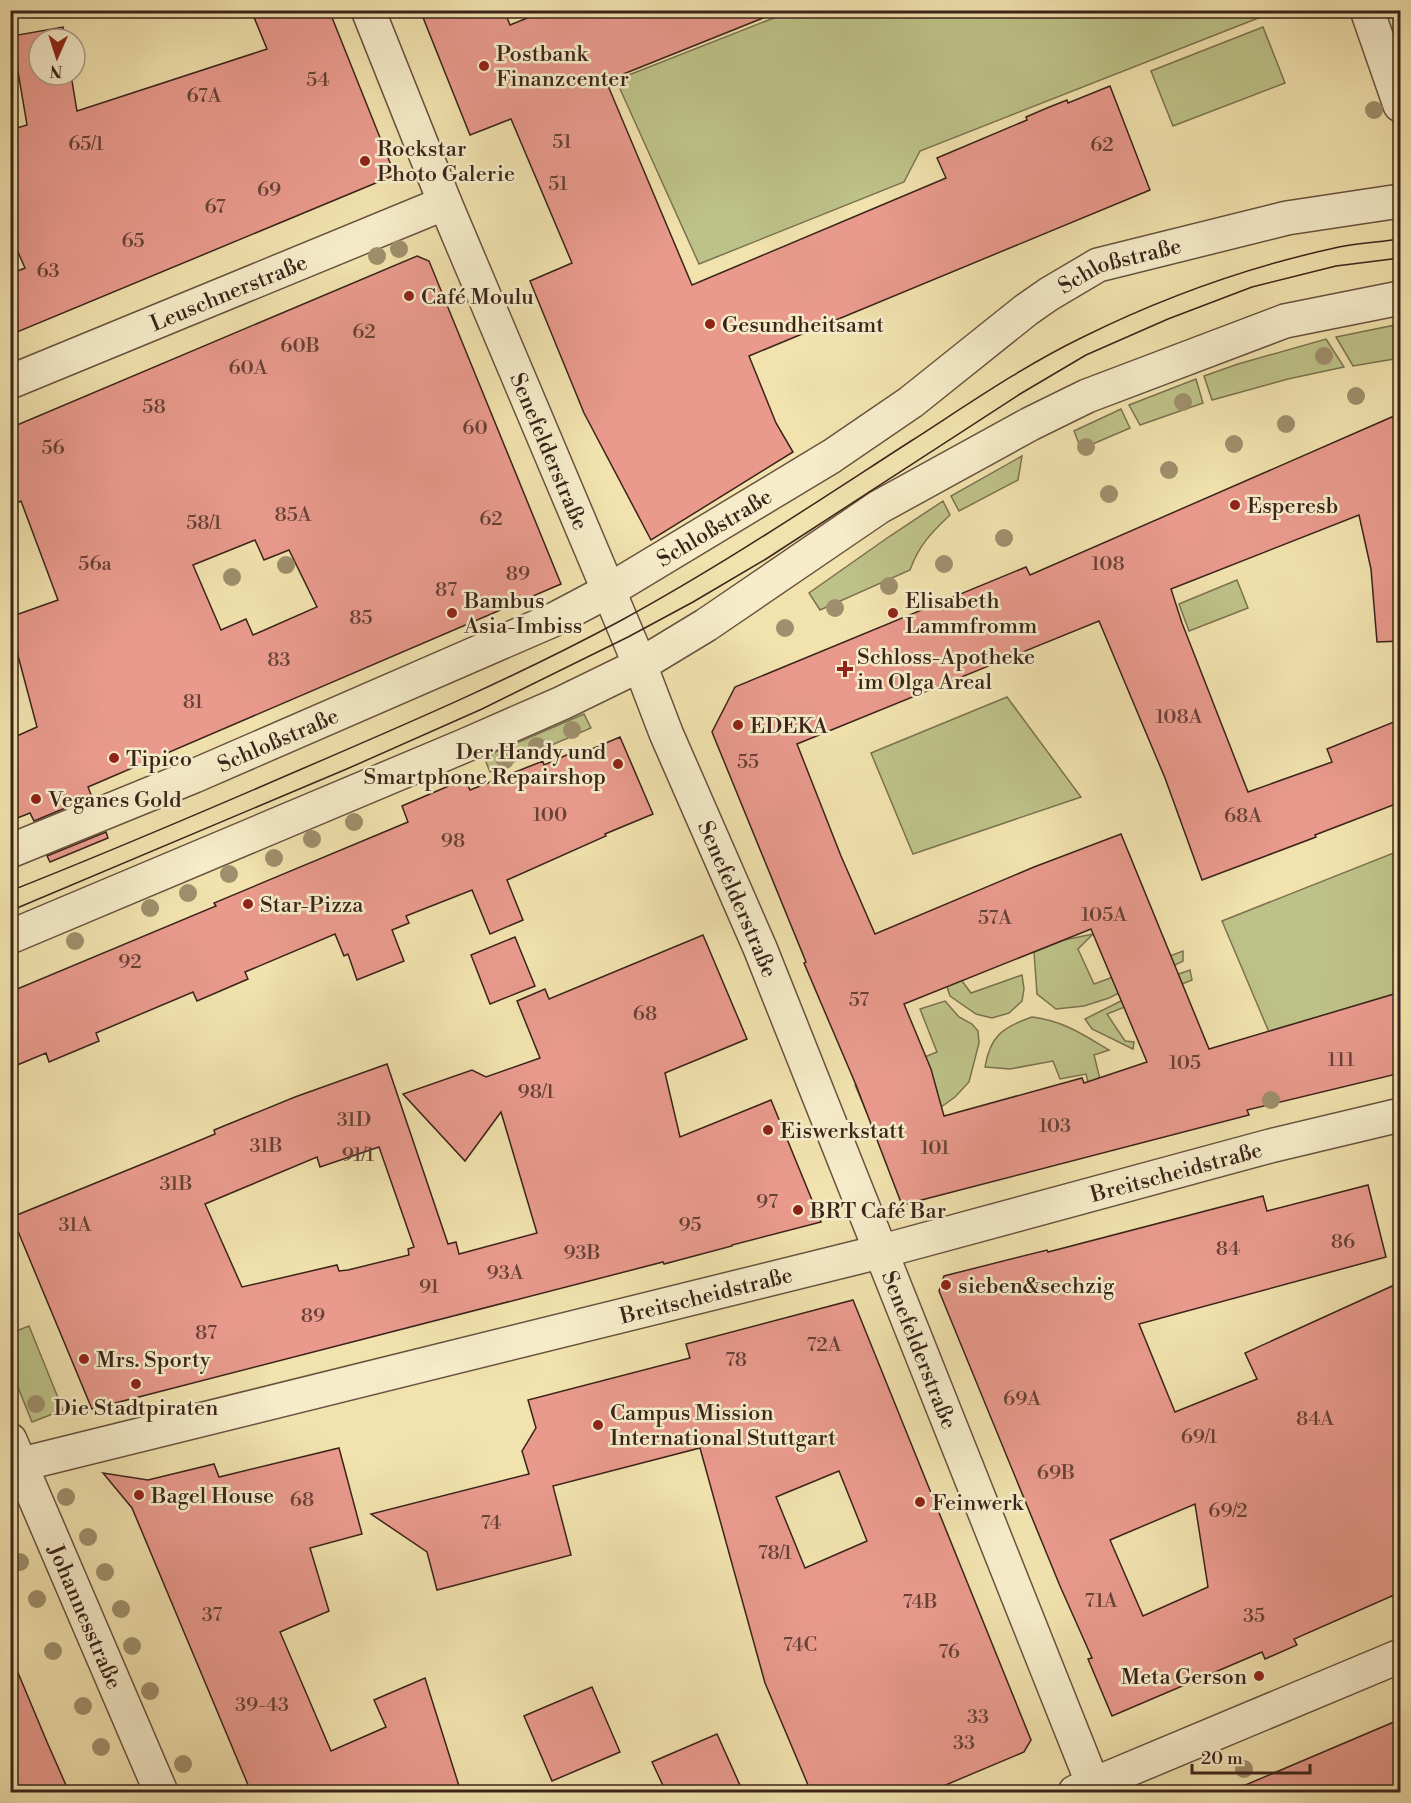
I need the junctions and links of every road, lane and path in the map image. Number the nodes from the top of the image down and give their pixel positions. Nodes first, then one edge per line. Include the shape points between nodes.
1 (368, 10) edge
2 (1367, 10) edge
3 (1401, 105) edge
4 (1401, 201) edge
5 (445, 203) junction
6 (1401, 298) edge
7 (10, 382) edge
8 (608, 591) junction
9 (640, 666) junction
10 (10, 851) edge
11 (10, 937) edge
12 (1401, 1115) edge
13 (879, 1252) junction
14 (14, 1457) edge
15 (1401, 1656) edge
16 (1088, 1790) edge
17 (161, 1792) edge

1 - 5 street, Senefelderstraße
2 - 3 street
4 - 8 street, Schloßstraße via 1287,218 1098,265 1034,305 911,402 832,456
5 - 7 street, Leuschnerstraße
5 - 8 street, Senefelderstraße
6 - 9 street via 1285,321 1087,396 879,507
8 - 9 street, Senefelderstraße
8 - 10 street, Schloßstraße via 555,619 205,772
9 - 11 street via 466,745
9 - 13 street, Senefelderstraße via 760,948
12 - 13 street, Breitscheidstraße via 1270,1146
13 - 14 street, Breitscheidstraße
13 - 16 street, Senefelderstraße
14 - 17 street, Johannesstraße
15 - 16 street

